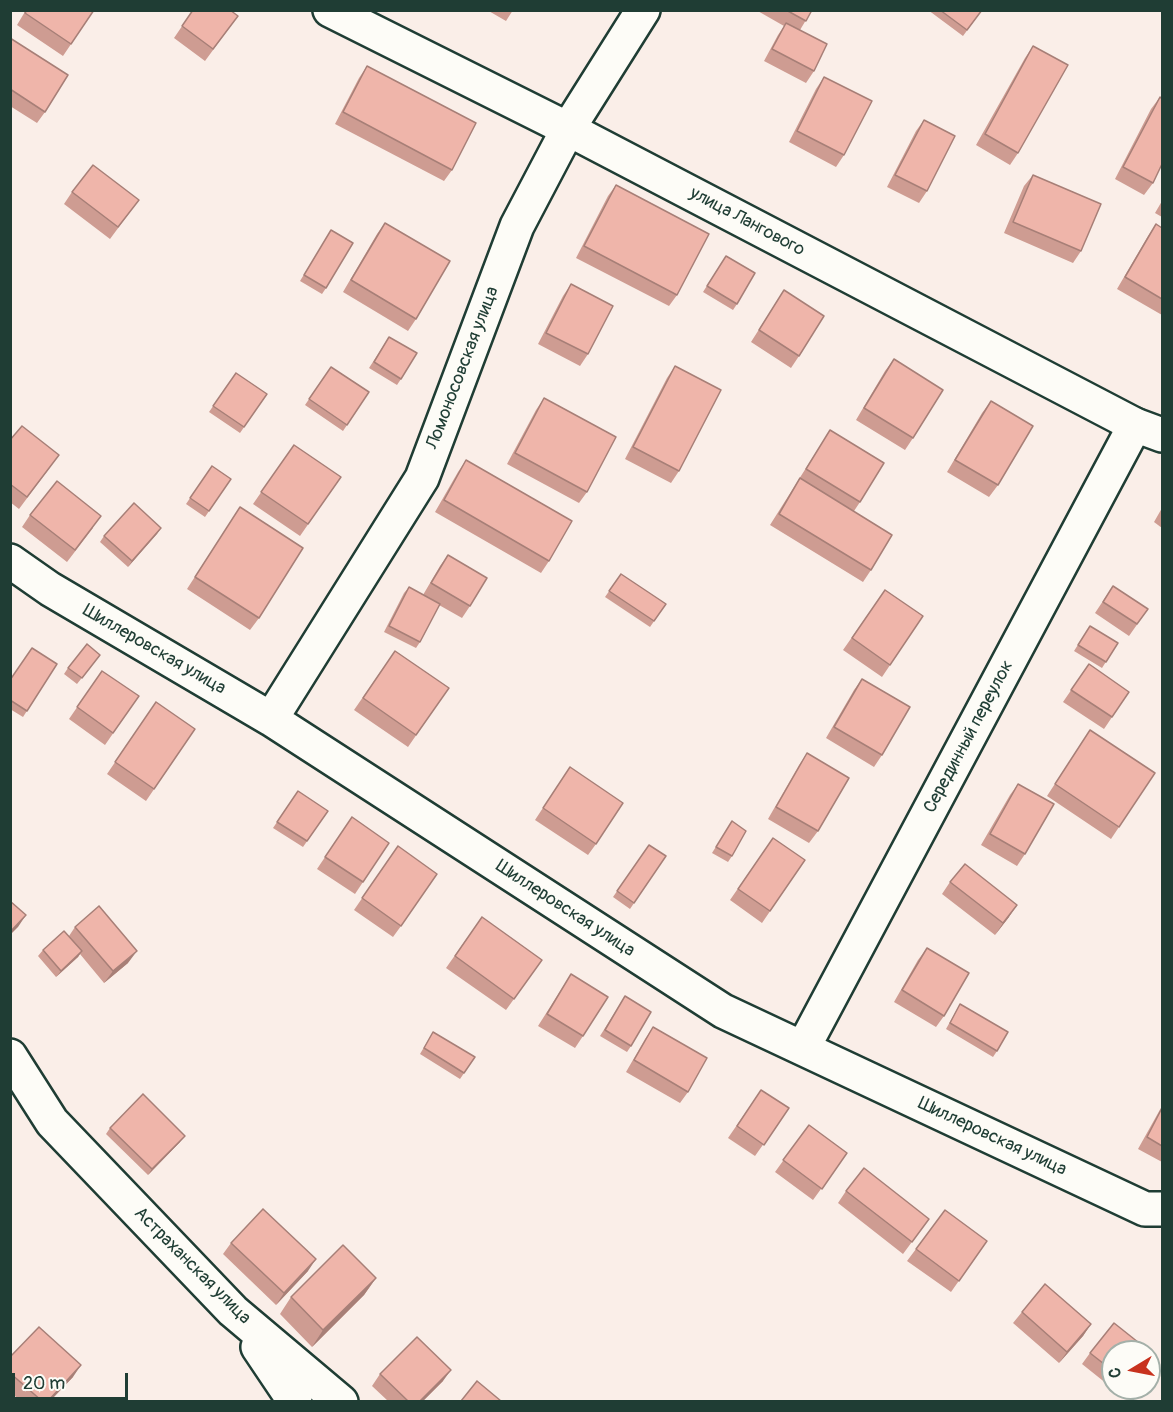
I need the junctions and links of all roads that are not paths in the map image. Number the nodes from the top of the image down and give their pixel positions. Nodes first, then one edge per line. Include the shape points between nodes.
1 (330, 10) edge
2 (643, 10) edge
3 (568, 129) junction
4 (1149, 430) edge
5 (10, 561) edge
6 (271, 719) junction
7 (803, 1048) junction
8 (10, 1056) edge
9 (1154, 1209) edge
10 (233, 1311) junction
11 (295, 1401) edge
12 (341, 1401) edge

1 - 3 street, улица Лангового
2 - 3 street, Ломоносовская улица
3 - 4 street, улица Лангового
3 - 6 street, Ломоносовская улица via 517,226 422,478
4 - 7 street, Серединный переулок
5 - 6 street, Шиллеровская улица via 50,589
6 - 7 street, Шиллеровская улица via 723,1011
7 - 9 street, Шиллеровская улица
8 - 10 street, Астраханская улица via 52,1122
10 - 11 street
10 - 12 street, Астраханская улица

